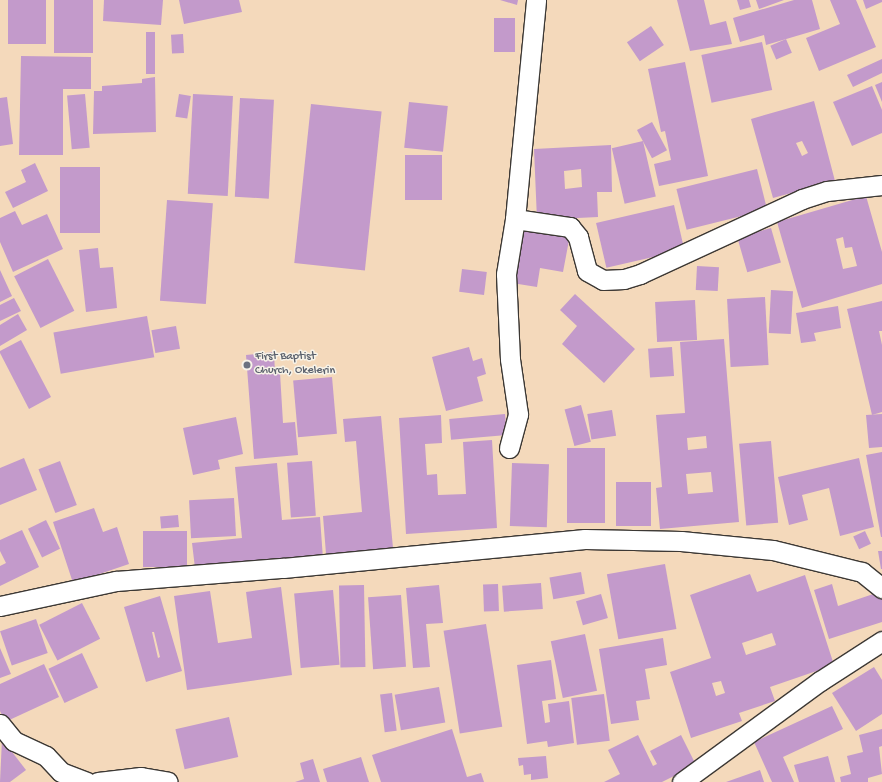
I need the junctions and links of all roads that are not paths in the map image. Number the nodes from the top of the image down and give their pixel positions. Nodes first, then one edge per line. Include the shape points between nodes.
1 (536, 0) edge
2 (882, 185) edge
3 (515, 219) junction
4 (509, 448) dead end
5 (882, 588) edge
6 (0, 606) edge
7 (882, 641) edge
8 (0, 724) edge
9 (87, 782) edge
10 (98, 782) edge
11 (168, 782) edge
12 (682, 782) edge

1 - 3 street
2 - 3 street via 827,191 802,199 624,279 603,280 587,271 578,237 570,227
3 - 4 street via 506,274 510,359 518,414
5 - 6 street via 862,572 773,550 680,541 585,539 116,581
7 - 12 street via 820,680
8 - 9 street via 14,741 46,756 61,772
10 - 11 street via 141,777

